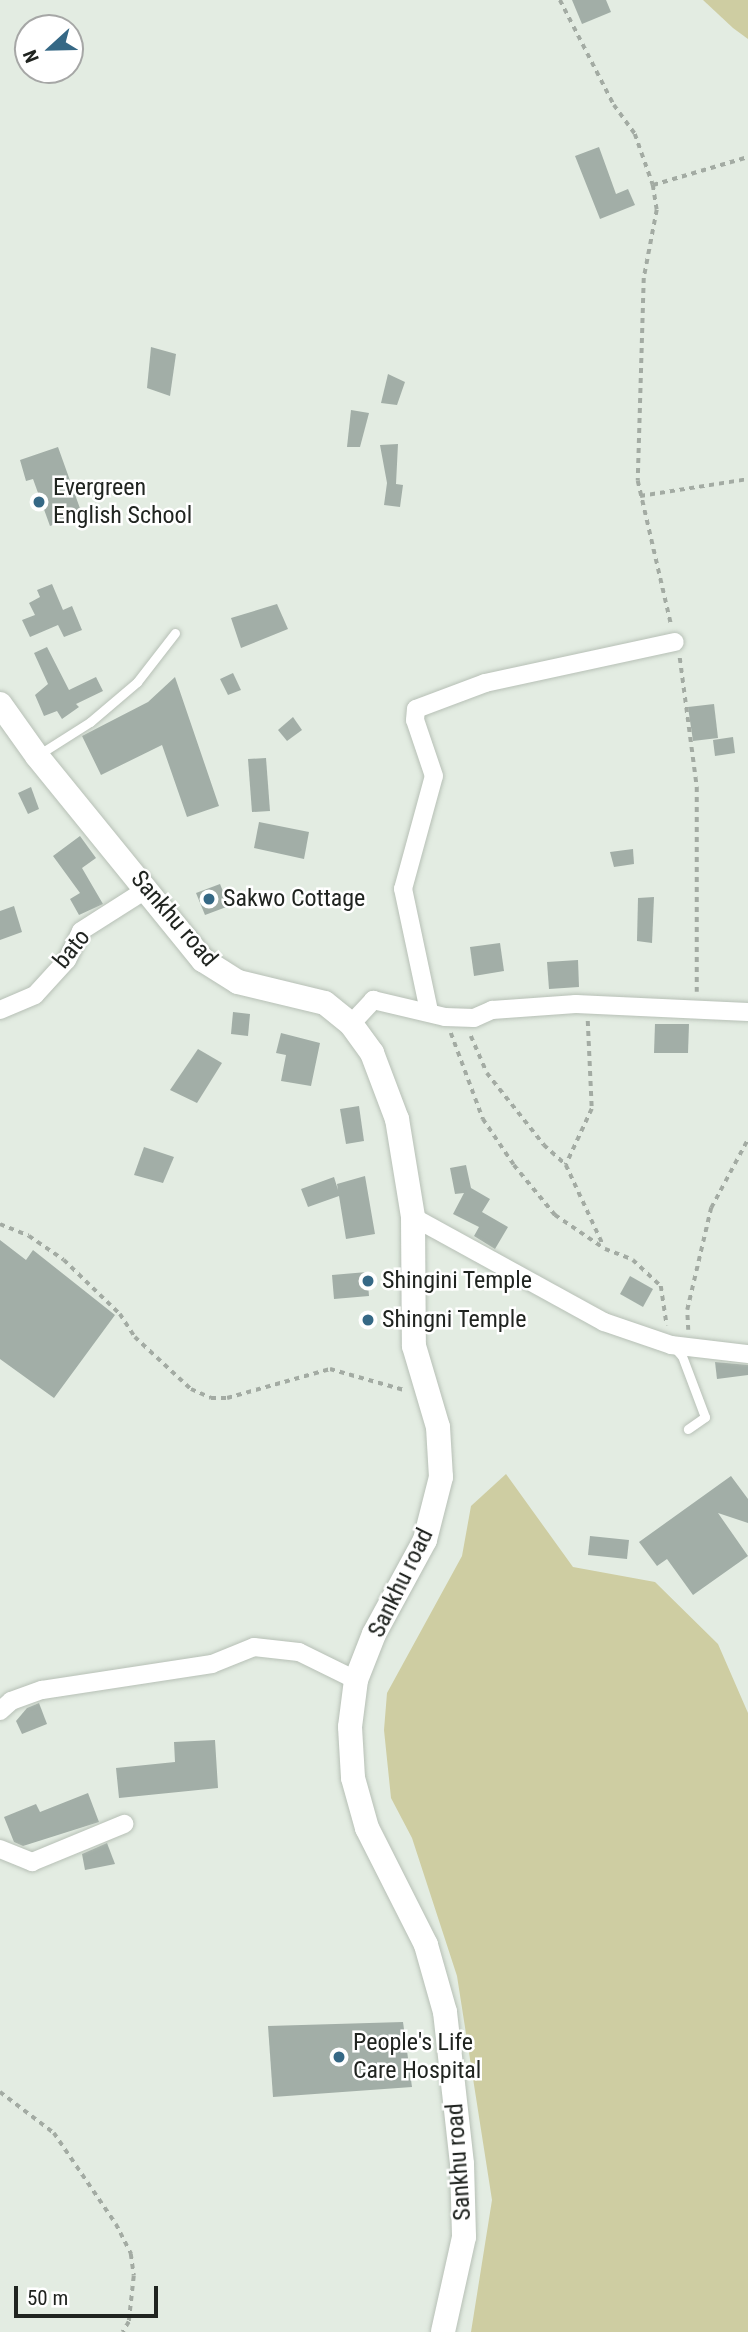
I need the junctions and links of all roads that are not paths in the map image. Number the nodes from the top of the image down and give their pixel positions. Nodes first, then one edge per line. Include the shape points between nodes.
1 (175, 633) dead end
2 (675, 642) road end
3 (0, 704) edge
4 (37, 756) junction
5 (147, 889) junction
6 (0, 1010) edge
7 (748, 1012) edge
8 (437, 1014) junction
9 (351, 1024) junction
10 (413, 1217) junction
11 (680, 1346) junction
12 (748, 1354) edge
13 (688, 1429) dead end
14 (356, 1681) junction
15 (0, 1711) edge
16 (124, 1824) dead end
17 (0, 1849) edge
18 (443, 2332) edge

1 - 4 lane via 137,682 90,722
2 - 8 street via 485,683 416,709 415,720 434,776 403,889
3 - 4 main road, Sankhu road
4 - 5 main road, Sankhu road
5 - 6 street, bato via 80,931 67,960 35,995
5 - 9 main road, Sankhu road via 216,971 238,982 325,1003
7 - 8 street via 576,1004 492,1010 474,1018
8 - 9 street via 373,1000
9 - 10 main road, Sankhu road via 372,1053 397,1119
10 - 11 street via 604,1322
10 - 14 main road, Sankhu road via 414,1346 438,1427 441,1477 425,1540 374,1634
11 - 12 street
11 - 13 lane via 705,1417
14 - 15 street via 299,1652 254,1647 188,1668 42,1690 11,1701
14 - 18 main road, Sankhu road via 350,1727 353,1778 367,1828 426,1945 445,2012 462,2164 464,2237
16 - 17 street via 32,1862

